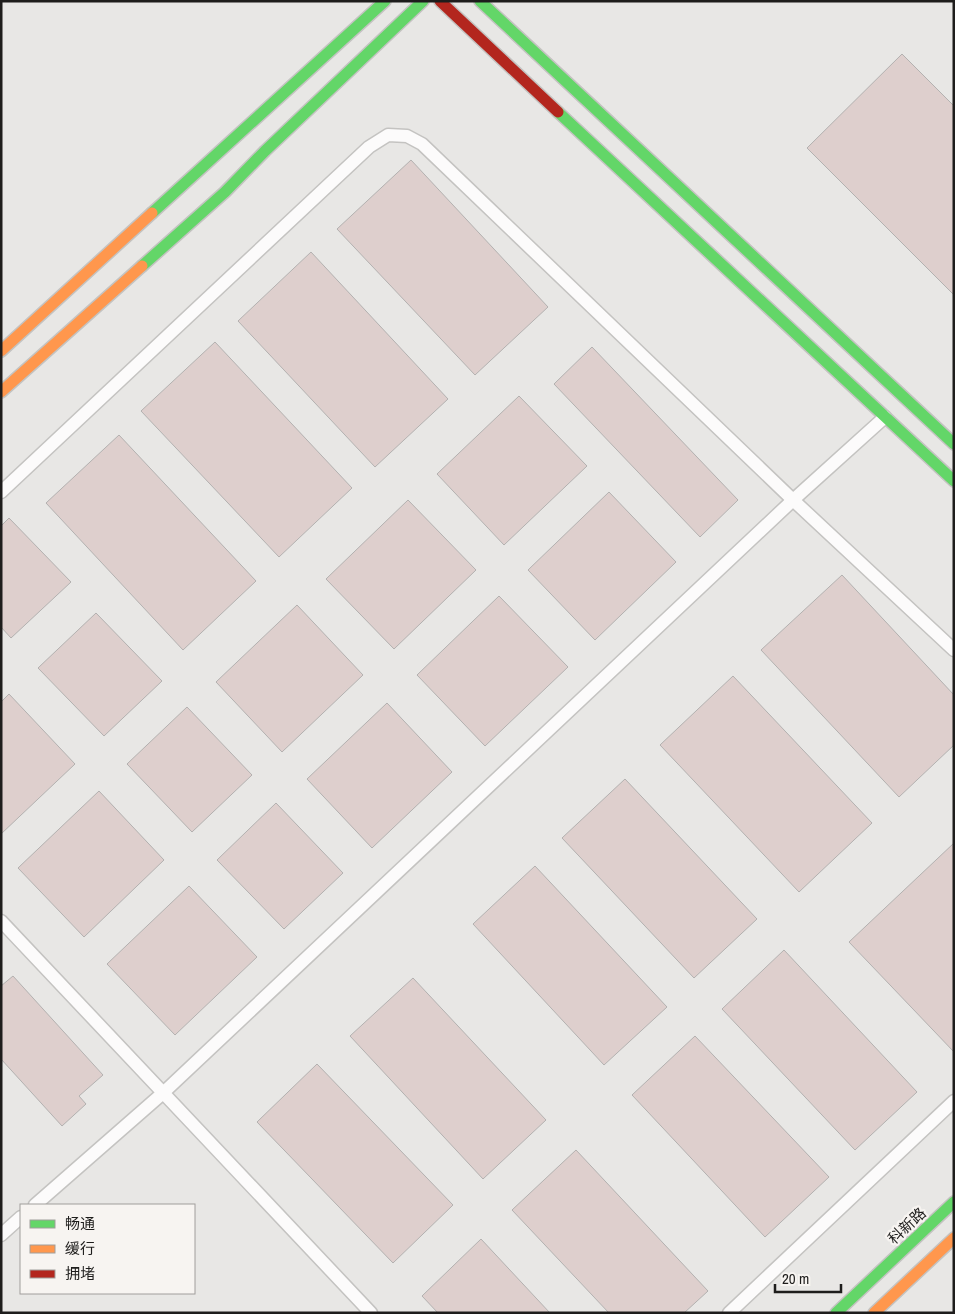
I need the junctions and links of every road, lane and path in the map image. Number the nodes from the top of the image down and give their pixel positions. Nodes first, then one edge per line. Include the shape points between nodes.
1 (385, 1) edge
2 (423, 1) edge
3 (440, 1) edge
4 (480, 1) edge
5 (1, 351) edge
6 (1, 392) edge
7 (885, 417) junction
8 (954, 444) edge
9 (954, 481) edge
10 (1, 492) edge
11 (793, 500) junction
12 (954, 650) edge
13 (1, 921) edge
14 (164, 1093) junction
15 (954, 1101) edge
16 (954, 1202) edge
17 (36, 1204) edge
18 (20, 1218) edge
19 (1, 1235) edge
20 (954, 1238) edge
21 (371, 1313) edge
22 (729, 1313) edge
23 (836, 1313) edge
24 (874, 1313) edge

1 - 5 street
2 - 6 street via 225,192
3 - 7 street
4 - 8 street
7 - 9 street
7 - 11 lane
10 - 11 lane via 369,147 388,135 407,136 422,144
11 - 12 lane
11 - 14 lane
13 - 14 lane
14 - 17 lane
14 - 21 lane
15 - 22 lane
16 - 23 street, 科新路
18 - 19 lane
20 - 24 street

